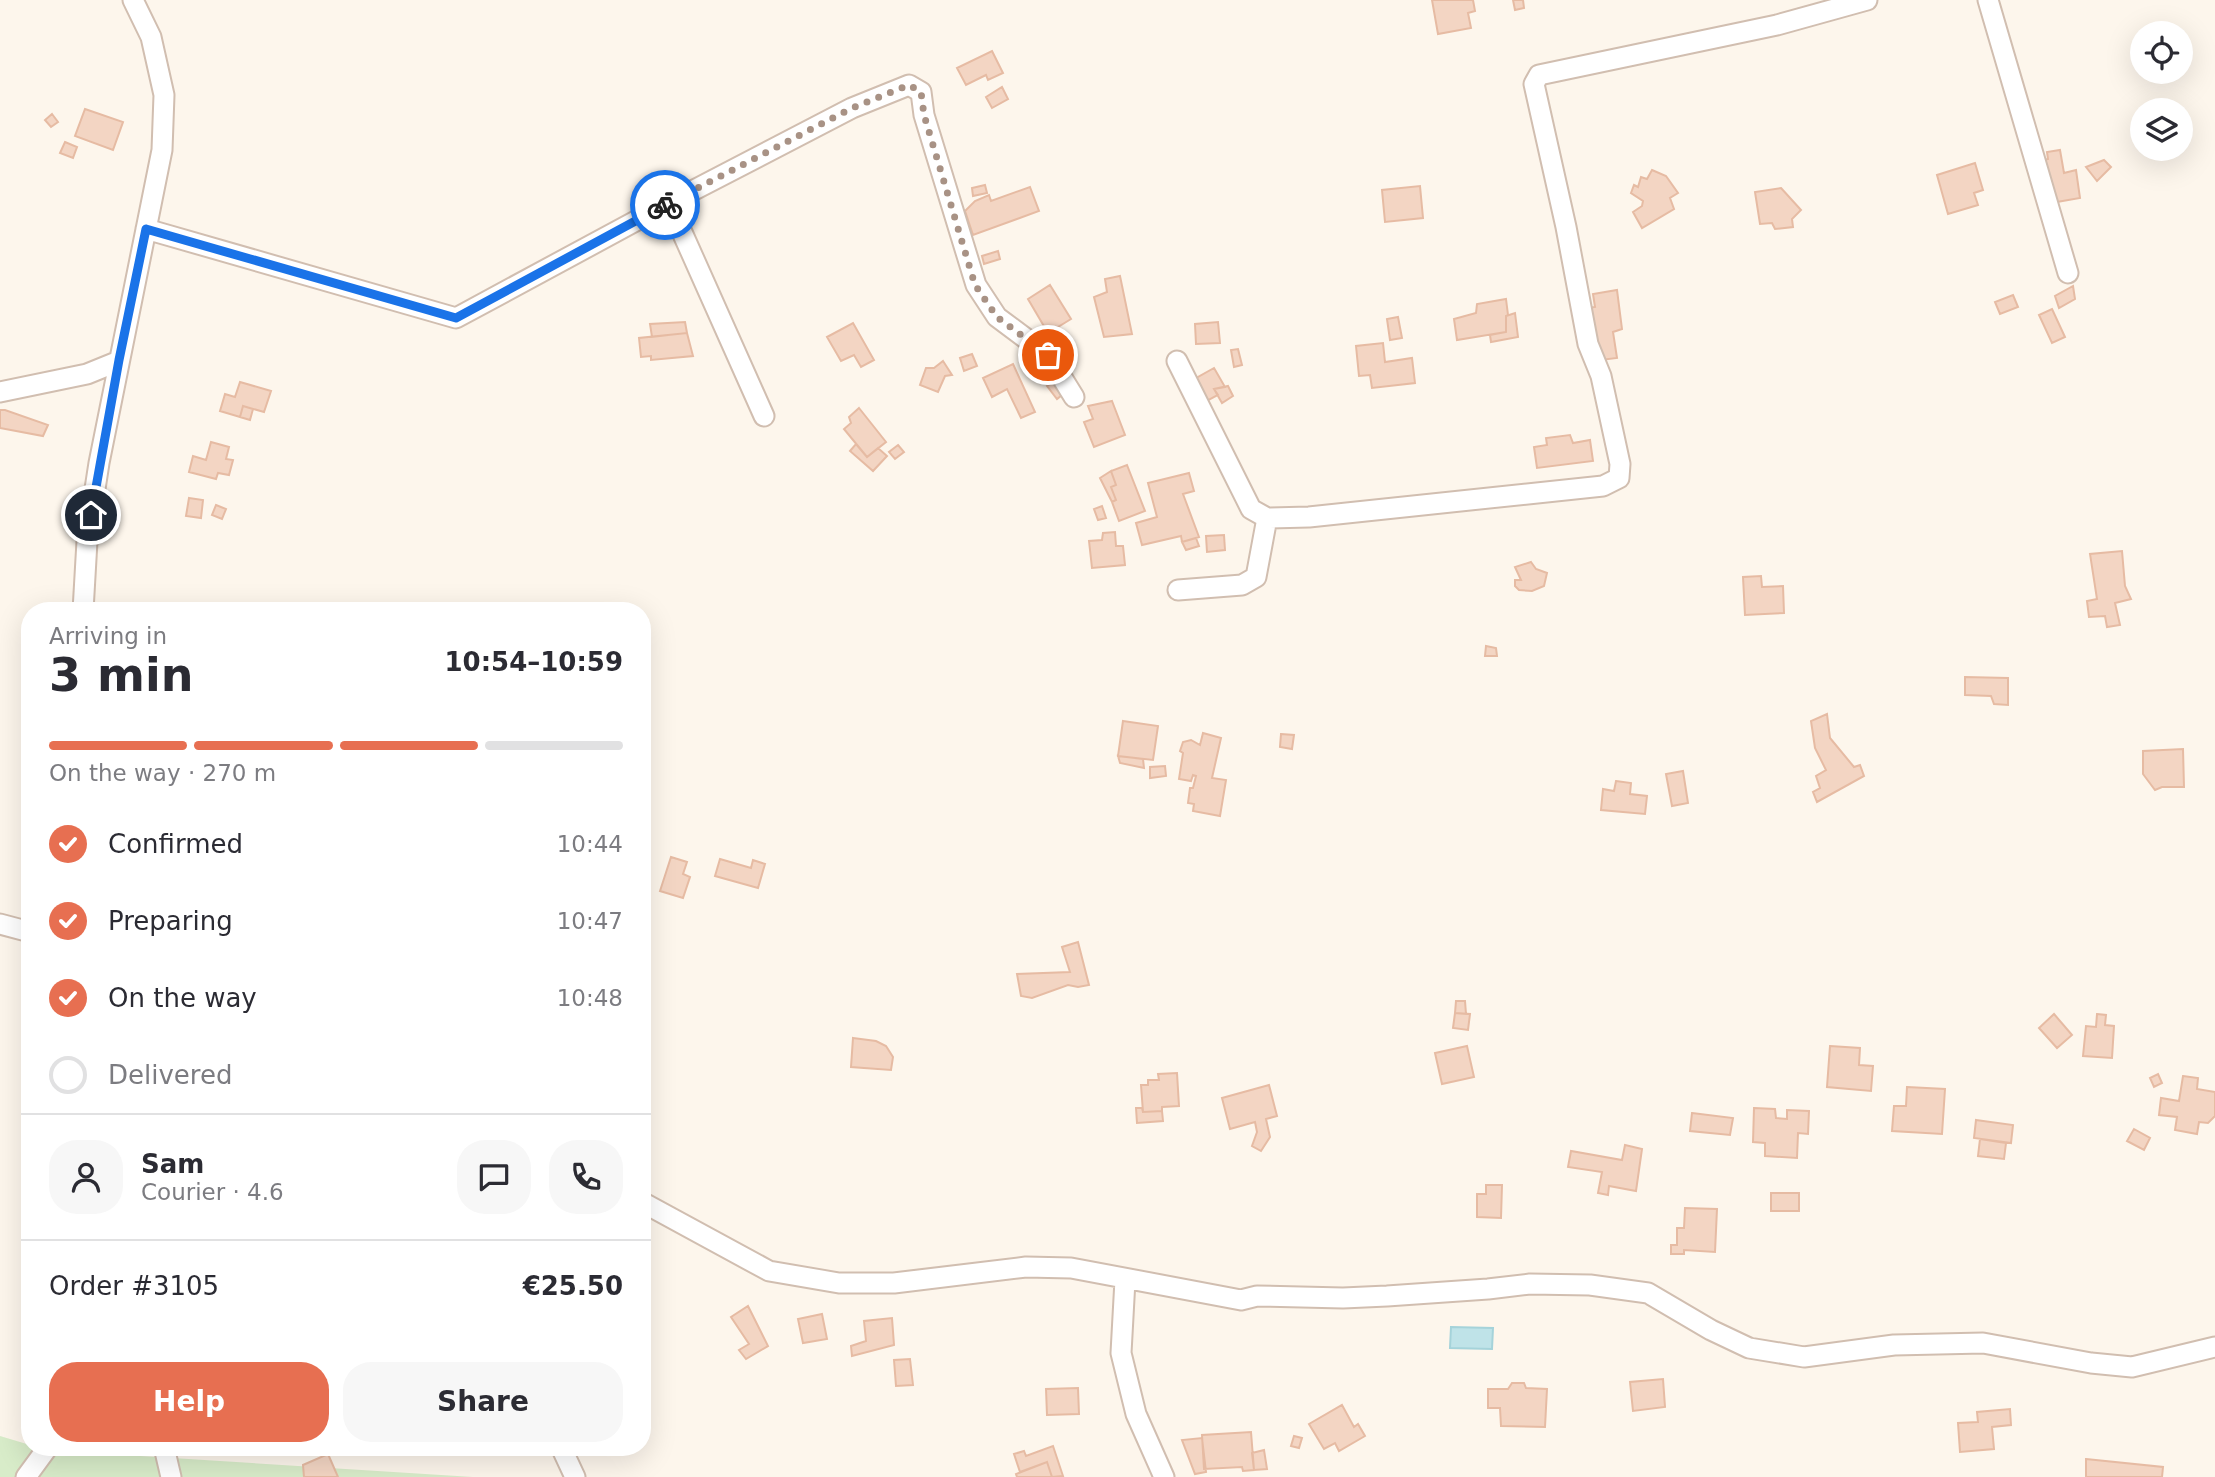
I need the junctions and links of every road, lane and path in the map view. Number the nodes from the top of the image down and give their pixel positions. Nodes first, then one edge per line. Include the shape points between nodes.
1 (133, 0) edge
2 (1867, 0) edge
3 (1988, 0) edge
4 (668, 203) junction
5 (146, 229) junction
6 (2068, 273) dead end
7 (119, 360) junction
8 (1177, 360) dead end
9 (0, 392) edge
10 (1074, 397) dead end
11 (764, 416) dead end
12 (1267, 518) junction
13 (1178, 590) dead end
14 (84, 602) edge
15 (0, 924) edge
16 (21, 930) edge
17 (651, 1207) edge
18 (1125, 1280) junction
19 (2215, 1347) edge
20 (41, 1456) edge
21 (166, 1456) edge
22 (565, 1456) edge
23 (26, 1477) edge
24 (172, 1477) edge
25 (575, 1477) edge
26 (1164, 1477) edge

1 - 5 street via 150,37 164,95 162,150
2 - 12 street via 1777,25 1539,75 1534,84 1588,344 1601,376 1620,464 1619,478 1590,487
3 - 6 street
4 - 5 street via 456,318
4 - 10 street via 852,108 909,85 921,92 975,285 997,317 1048,355
4 - 11 street
5 - 7 street
7 - 9 street via 87,374
7 - 14 street via 87,541
8 - 12 street via 1251,509
12 - 13 street via 1256,577 1242,585
15 - 16 street
17 - 18 street via 769,1271 839,1283 894,1283 1026,1267 1071,1268
18 - 19 street via 1241,1300 1399,1295 1530,1284 1590,1285 1648,1293 1749,1348 1804,1357 1894,1345 1983,1343 2132,1367
18 - 26 street via 1121,1353 1136,1414
20 - 23 street
21 - 24 street
22 - 25 street

